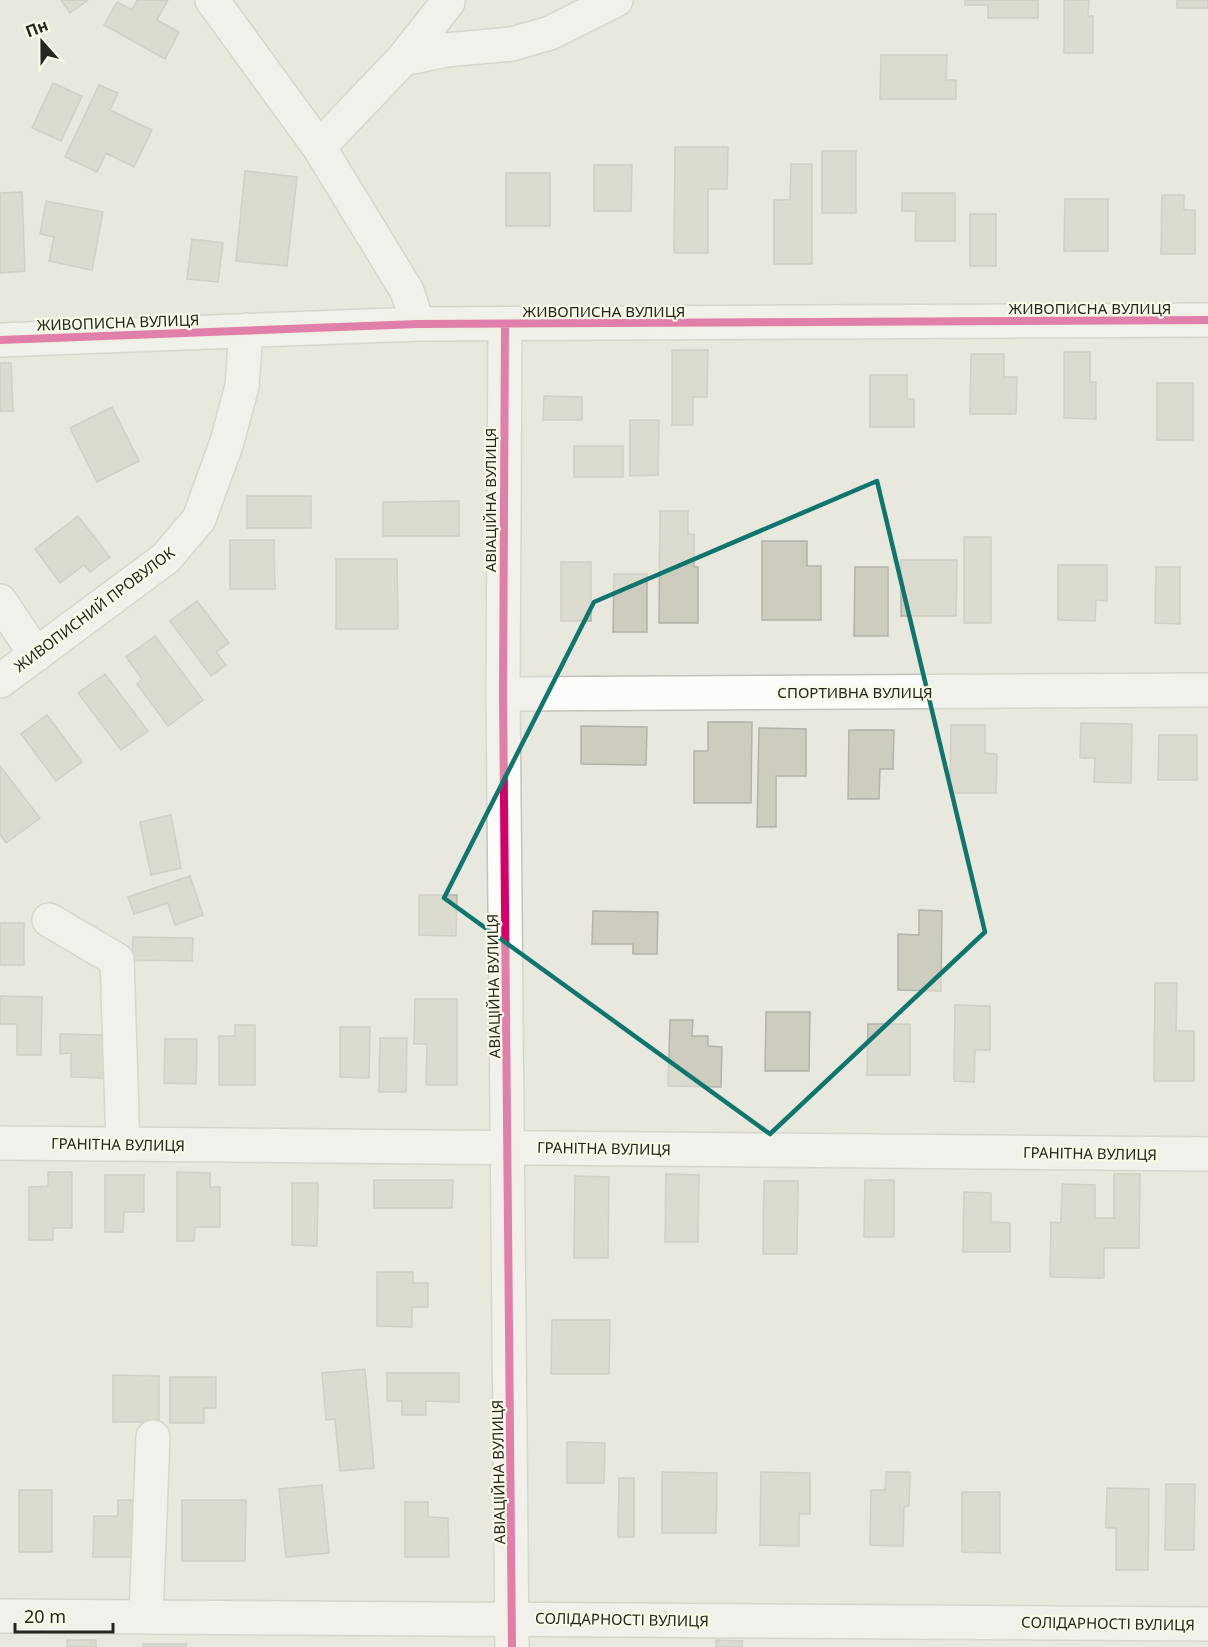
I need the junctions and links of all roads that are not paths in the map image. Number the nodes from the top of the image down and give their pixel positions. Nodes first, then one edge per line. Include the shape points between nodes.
1 (212, 0) edge
2 (616, 0) edge
3 (448, 2) dead end
4 (403, 59) junction
5 (319, 147) junction
6 (1208, 320) edge
7 (418, 324) junction
8 (505, 325) junction
9 (246, 330) junction
10 (0, 340) edge
11 (0, 601) edge
12 (36, 655) junction
13 (0, 681) edge
14 (1208, 690) edge
15 (503, 694) junction
16 (49, 920) dead end
17 (0, 1143) edge
18 (123, 1144) junction
19 (508, 1148) junction
20 (1208, 1154) edge
21 (153, 1437) dead end
22 (0, 1616) edge
23 (146, 1616) junction
24 (1208, 1624) edge
25 (512, 1632) edge

1 - 5 street
2 - 4 street via 531,39
3 - 4 street
4 - 5 street
5 - 7 street via 407,291
6 - 8 street, ЖИВОПИСНА ВУЛИЦЯ
7 - 8 street, ЖИВОПИСНА ВУЛИЦЯ
7 - 9 street, ЖИВОПИСНА ВУЛИЦЯ
8 - 15 street, АВІАЦІЙНА ВУЛИЦЯ
9 - 10 street, ЖИВОПИСНА ВУЛИЦЯ
9 - 12 street, ЖИВОПИСНИЙ ПРОВУЛОК via 242,386 199,519 166,558
11 - 12 street
12 - 13 street, ЖИВОПИСНИЙ ПРОВУЛОК
14 - 15 street, СПОРТИВНА ВУЛИЦЯ
15 - 19 street, АВІАЦІЙНА ВУЛИЦЯ
16 - 18 street via 117,960
17 - 18 street, ГРАНІТНА ВУЛИЦЯ
18 - 19 street, ГРАНІТНА ВУЛИЦЯ
19 - 20 street, ГРАНІТНА ВУЛИЦЯ
19 - 25 street, АВІАЦІЙНА ВУЛИЦЯ
21 - 23 street
22 - 23 street, СОЛІДАРНОСТІ ВУЛИЦЯ
23 - 25 street, СОЛІДАРНОСТІ ВУЛИЦЯ
24 - 25 street, СОЛІДАРНОСТІ ВУЛИЦЯ

